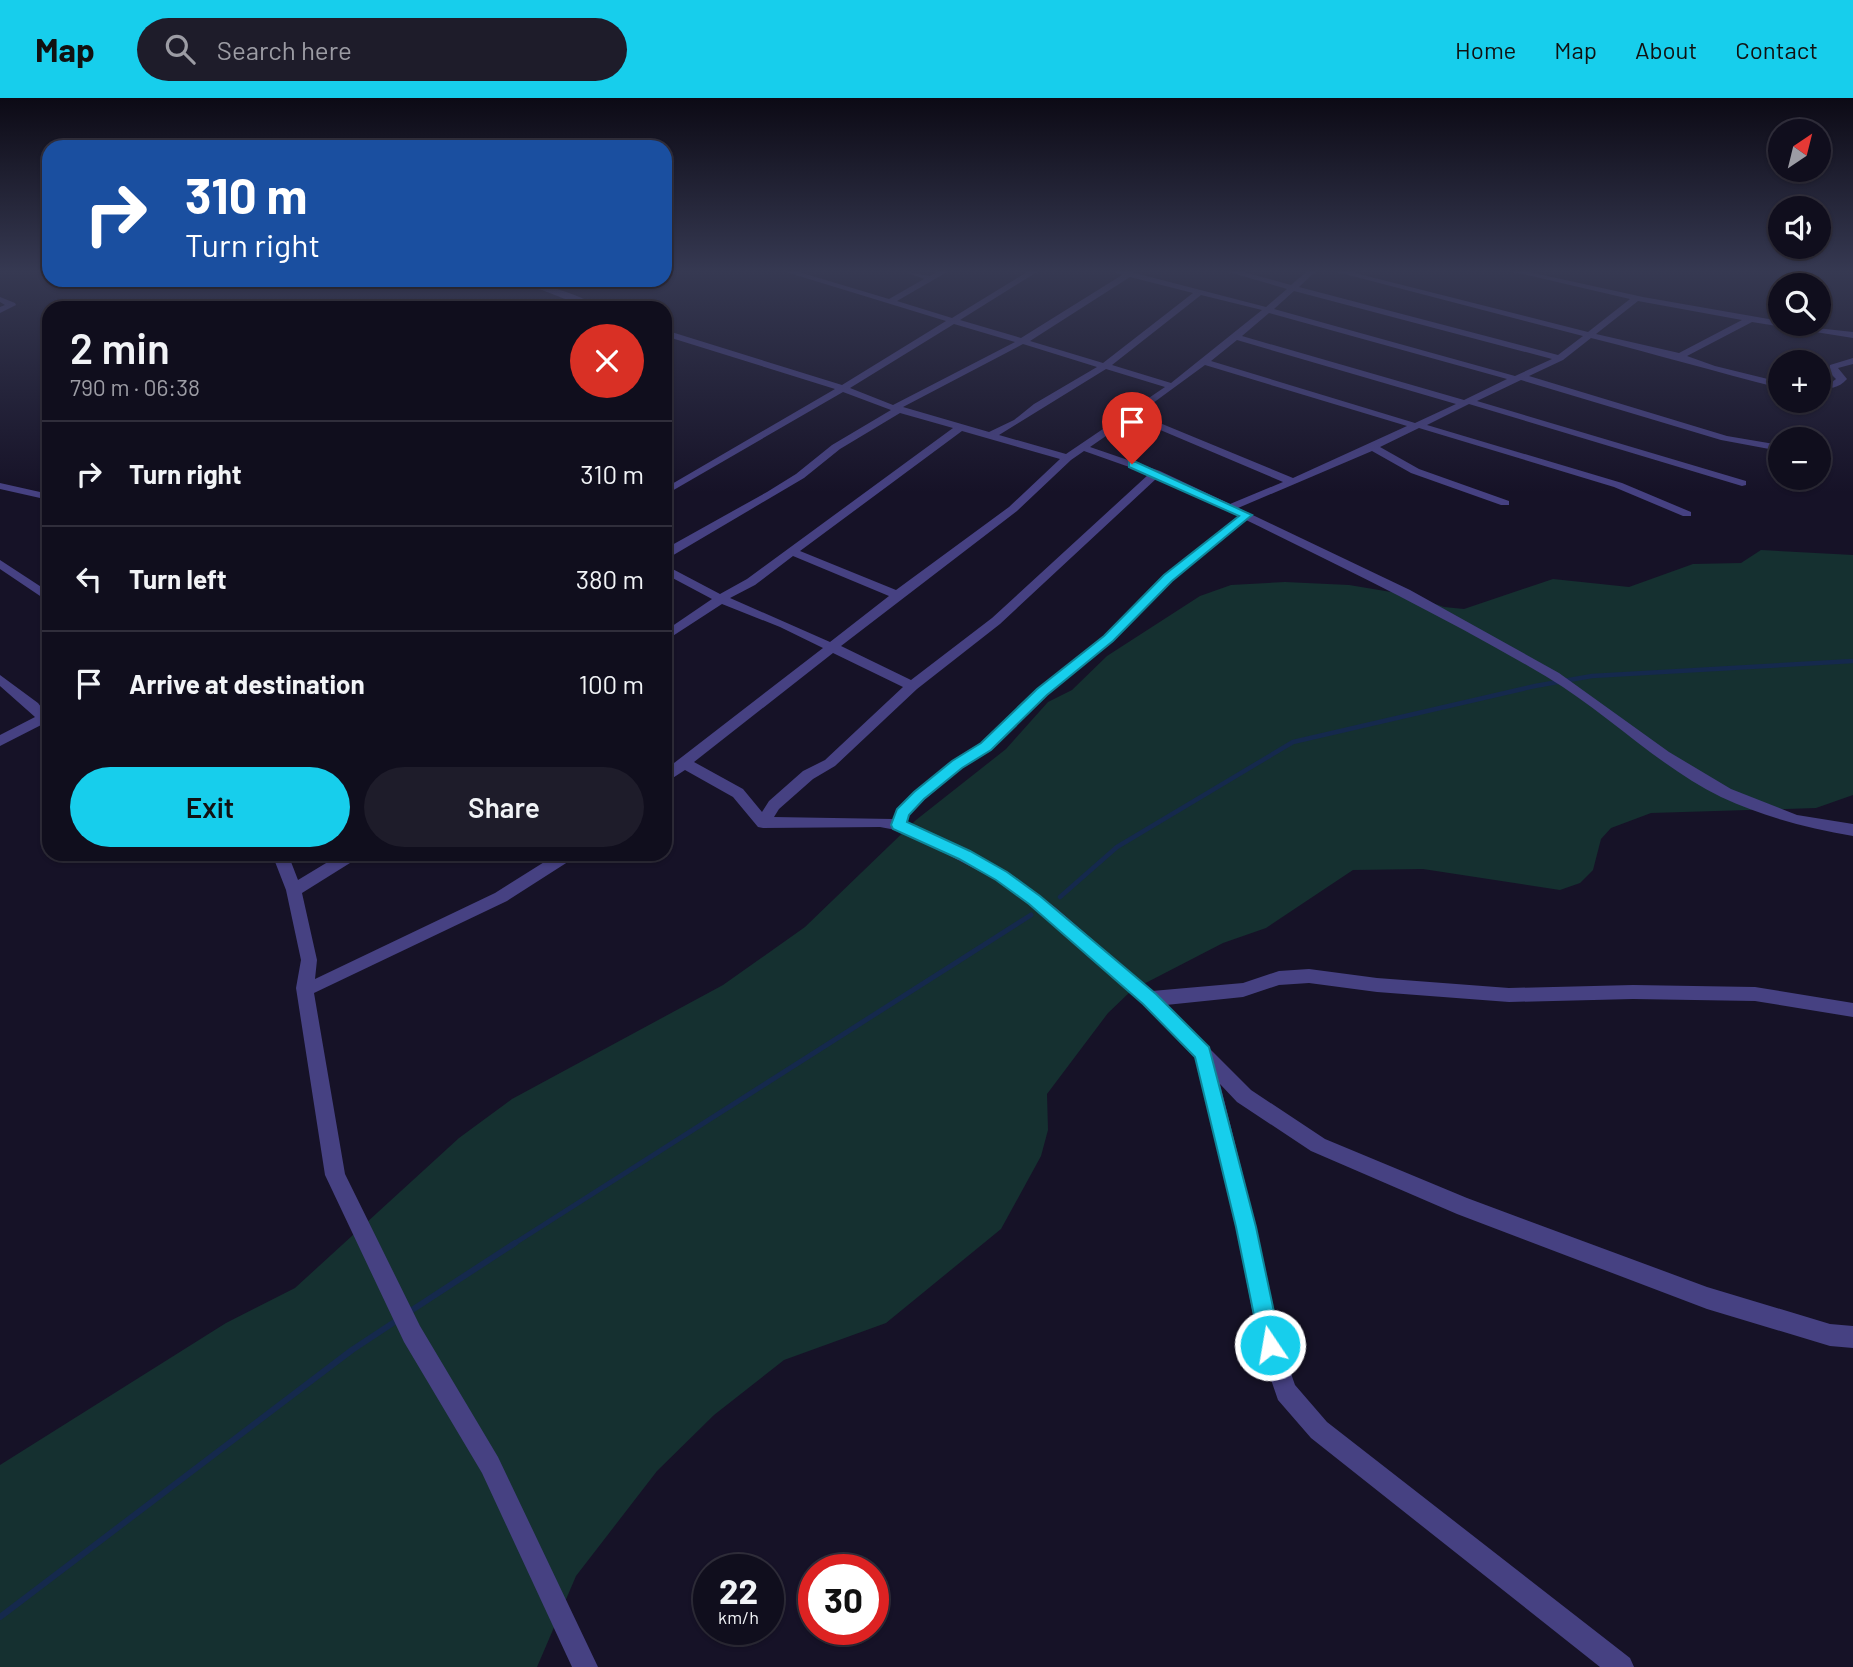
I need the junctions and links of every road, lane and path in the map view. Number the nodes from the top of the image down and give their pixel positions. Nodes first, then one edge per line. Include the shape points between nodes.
1 (705, 345) edge
2 (912, 345) edge
3 (1015, 345) edge
4 (1038, 345) edge
5 (1131, 345) edge
6 (1224, 345) edge
7 (1265, 345) edge
8 (1398, 345) edge
9 (1512, 345) edge
10 (1578, 345) edge
11 (1632, 345) edge
12 (1701, 345) edge
13 (1680, 356) junction
14 (1560, 358) junction
15 (1202, 361) junction
16 (1853, 361) edge
17 (1106, 365) junction
18 (1517, 378) junction
19 (1768, 381) edge
20 (1831, 385) edge
21 (1172, 386) junction
22 (843, 388) junction
23 (1466, 402) junction
24 (897, 409) junction
25 (1132, 414) junction
26 (1417, 426) junction
27 (961, 427) junction
28 (988, 437) junction
29 (1373, 447) junction
30 (1768, 447) edge
31 (1085, 448) junction
32 (1068, 458) junction
33 (1156, 473) junction
34 (1293, 482) junction
35 (1742, 483) dead end
36 (0, 486) edge
37 (672, 488) edge
38 (42, 495) edge
39 (1505, 503) dead end
40 (1231, 507) junction
41 (1687, 514) dead end
42 (1247, 515) junction
43 (672, 551) edge
44 (790, 551) junction
45 (0, 564) edge
46 (672, 573) edge
47 (42, 593) edge
48 (898, 595) junction
49 (721, 598) junction
50 (672, 632) edge
51 (832, 647) junction
52 (0, 678) edge
53 (912, 687) junction
54 (42, 714) edge
55 (42, 719) edge
56 (0, 741) edge
57 (684, 763) junction
58 (672, 772) edge
59 (763, 823) junction
60 (899, 825) junction
61 (1853, 831) edge
62 (283, 861) edge
63 (342, 861) edge
64 (558, 861) edge
65 (294, 890) junction
66 (304, 988) junction
67 (1149, 999) junction
68 (1853, 1010) edge
69 (1203, 1053) junction
70 (1853, 1338) edge
71 (585, 1667) edge
72 (1621, 1667) edge

1 - 22 street
2 - 22 street
3 - 24 street
4 - 17 street
5 - 17 street
6 - 15 street
7 - 23 street
8 - 18 street
9 - 14 street
10 - 14 street
11 - 13 street
12 - 13 street
13 - 19 street
14 - 18 street
15 - 21 street
15 - 26 street
16 - 20 street via 1833,368 1842,379
17 - 21 street
17 - 28 street
18 - 23 street
18 - 30 street
21 - 25 street
22 - 24 street
22 - 37 street
23 - 26 street
23 - 35 street
24 - 27 street
24 - 43 street via 790,482
25 - 31 street
25 - 34 street
26 - 29 street
26 - 41 street via 1618,485
27 - 28 street
27 - 44 street
28 - 32 street
29 - 34 street
29 - 39 street via 1415,471
31 - 32 street
31 - 33 street
32 - 48 street via 1013,509
33 - 40 street
33 - 53 street via 996,621
34 - 40 street
36 - 38 street
40 - 42 street
42 - 60 street via 1168,578 1109,638 1042,692 986,746 919,796 902,813
42 - 61 street via 1406,593 1554,676 1726,793 1795,820
44 - 48 street
44 - 49 street via 751,582
45 - 47 street
46 - 49 street
48 - 51 street
49 - 50 street
49 - 51 street
51 - 53 street
51 - 57 street
52 - 54 street
53 - 59 street via 830,762 774,805
55 - 56 street
57 - 58 street
57 - 59 street via 738,793
59 - 60 street
60 - 67 street via 1002,876
62 - 65 street
63 - 65 street
64 - 66 street via 500,897
65 - 66 street via 309,960
66 - 71 street via 335,1175 412,1334 491,1465
67 - 68 street via 1243,990 1279,978 1309,976 1509,995 1755,994
67 - 69 street
69 - 70 street via 1244,1096 1318,1145 1464,1207 1707,1298
69 - 72 street via 1270,1345 1286,1392 1319,1430

